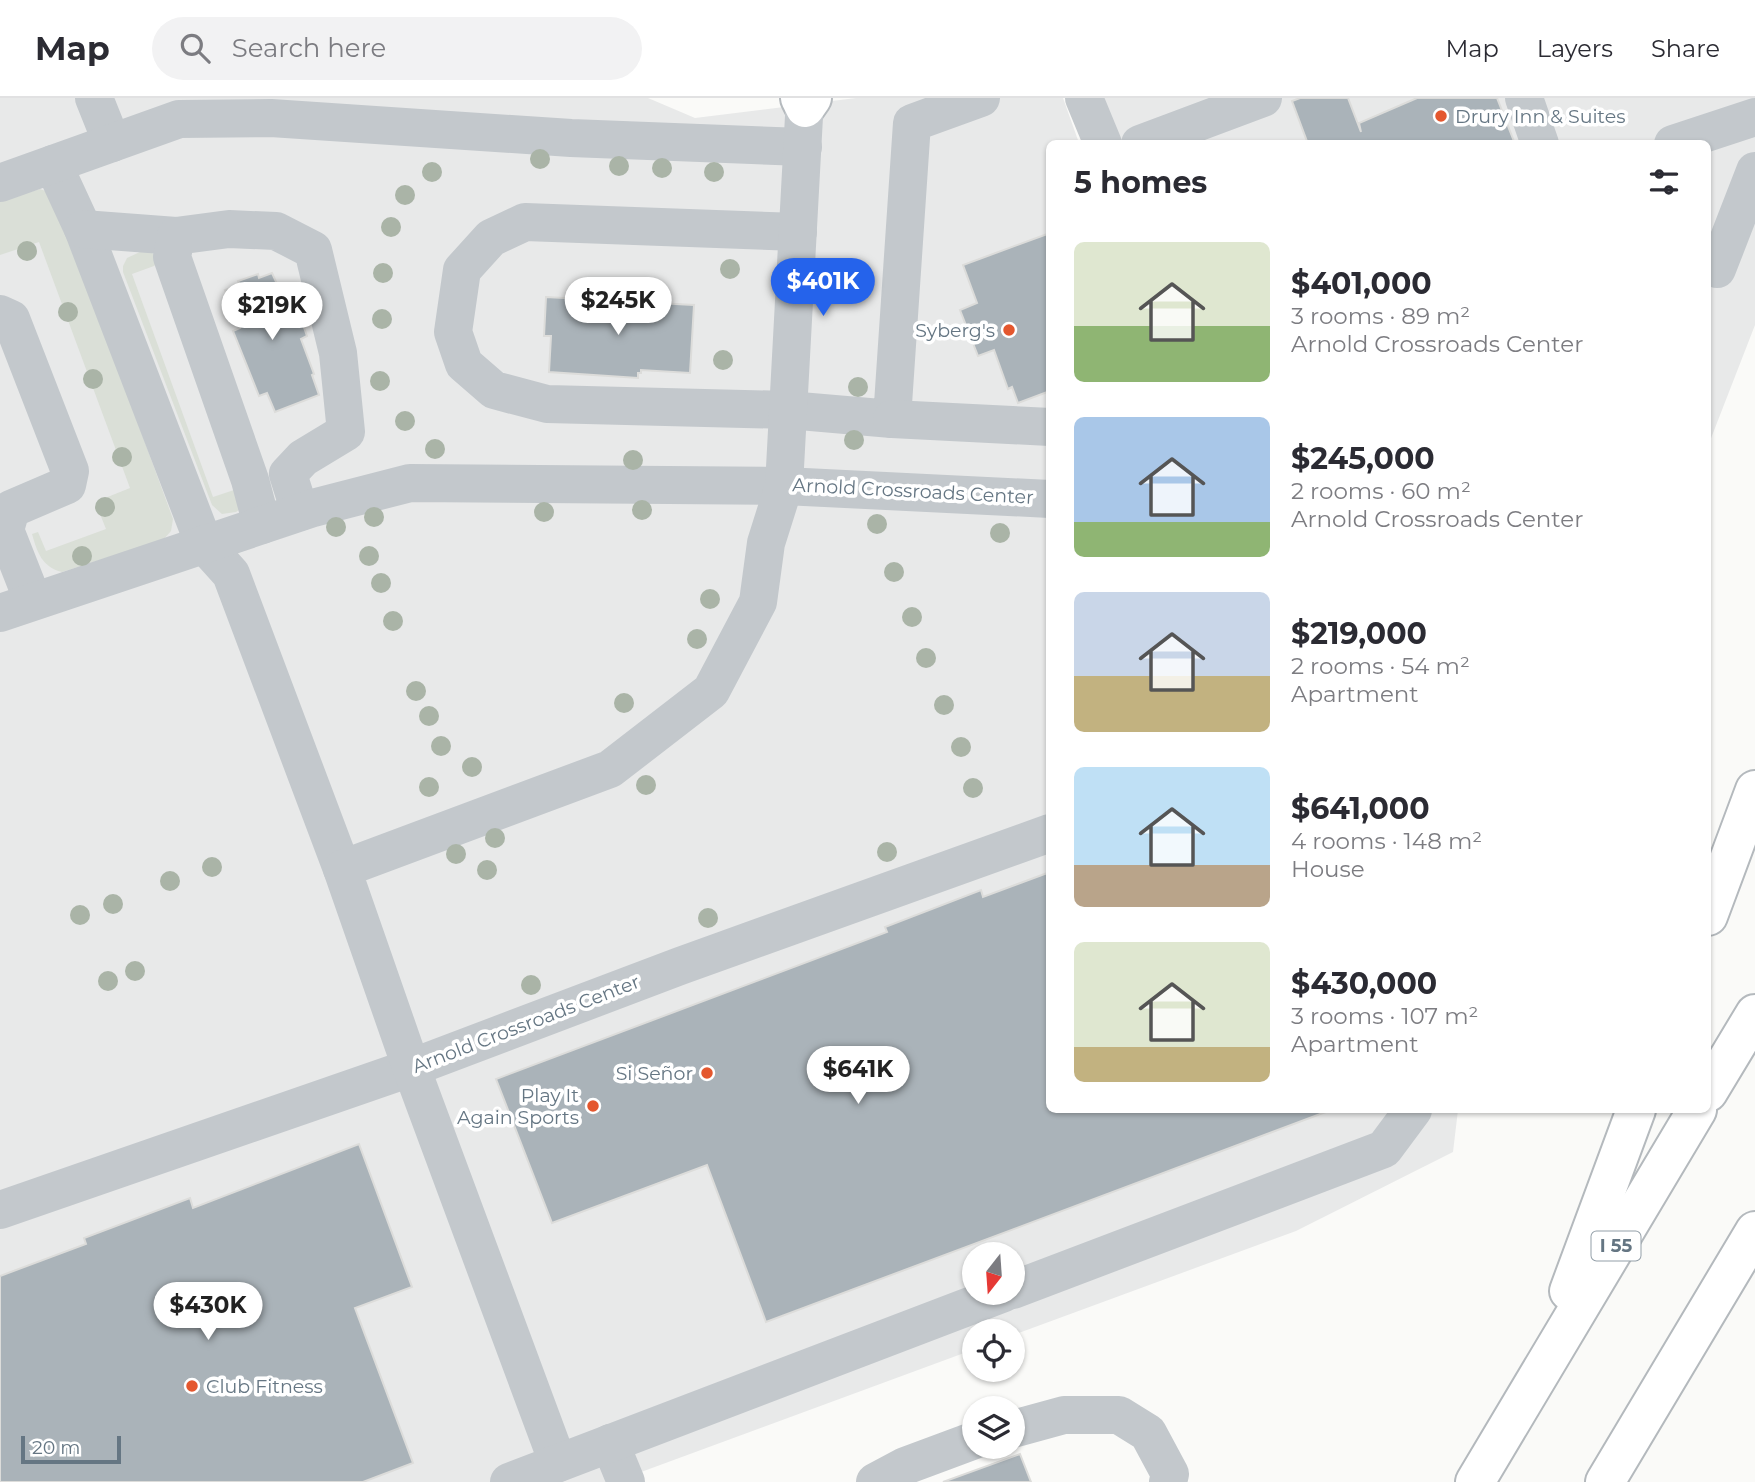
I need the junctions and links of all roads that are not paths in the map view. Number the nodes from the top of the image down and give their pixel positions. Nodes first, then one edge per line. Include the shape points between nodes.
1 (94, 98) edge
2 (981, 98) edge
3 (1084, 98) edge
4 (1263, 98) edge
5 (1524, 98) edge
6 (806, 101) edge
7 (309, 109) edge
8 (1755, 117) edge
9 (1101, 140) edge
10 (1151, 140) edge
11 (1539, 140) edge
12 (1685, 140) edge
13 (112, 143) junction
14 (803, 147) junction
15 (53, 164) junction
16 (1755, 171) edge
17 (0, 183) edge
18 (83, 229) junction
19 (798, 232) junction
20 (176, 236) junction
21 (1711, 272) edge
22 (0, 314) edge
23 (788, 410) junction
24 (892, 419) junction
25 (1046, 427) edge
26 (784, 486) junction
27 (1046, 499) edge
28 (6, 510) edge
29 (300, 512) junction
30 (262, 525) junction
31 (204, 544) junction
32 (16, 607) edge
33 (1755, 790) edge
34 (1046, 834) edge
35 (342, 869) junction
36 (1711, 908) edge
37 (1755, 1014) edge
38 (411, 1067) junction
39 (1711, 1087) edge
40 (1411, 1113) edge
41 (1635, 1113) edge
42 (1696, 1113) edge
43 (0, 1210) edge
44 (1755, 1231) edge
45 (1026, 1285) edge
46 (970, 1306) edge
47 (1535, 1382) junction
48 (1025, 1426) edge
49 (610, 1443) junction
50 (962, 1445) edge
51 (558, 1463) junction
52 (509, 1482) edge
53 (626, 1482) edge
54 (875, 1482) edge
55 (1168, 1482) edge
56 (1475, 1482) edge
57 (1605, 1482) edge

1 - 13 street
2 - 24 street via 912,123
3 - 9 street
4 - 10 street
5 - 11 street
6 - 14 street, Arnold Crossroads Center
7 - 13 street via 179,119
7 - 14 street via 571,138
8 - 12 street
13 - 15 street
14 - 19 street, Arnold Crossroads Center
15 - 17 street
15 - 18 street
16 - 21 street
18 - 20 street
18 - 31 street
19 - 23 street, Arnold Crossroads Center
19 - 23 street via 525,222 491,238 462,270 453,332 464,364 494,390 547,404
20 - 29 street via 229,229 276,230 313,250 338,353 346,432 303,458 288,474
20 - 30 street via 172,257
22 - 28 street via 11,319 70,471 67,485
23 - 24 street
23 - 26 street, Arnold Crossroads Center
24 - 25 street
26 - 27 street, Arnold Crossroads Center
26 - 29 street via 411,483
26 - 35 street via 766,543 758,602 711,691 610,769
28 - 32 street
29 - 30 street
30 - 31 street
31 - 32 street
31 - 35 street via 231,574
33 - 36 highway
34 - 38 street, Arnold Crossroads Center
35 - 38 street
37 - 39 highway
38 - 43 street, Arnold Crossroads Center
38 - 51 street
40 - 45 street via 1384,1149
41 - 47 highway
42 - 47 highway, I 55
44 - 57 highway
46 - 49 street
47 - 56 highway, I 55
48 - 55 street via 1065,1415 1119,1415 1148,1433 1170,1474
49 - 51 street
49 - 53 street
50 - 54 street
51 - 52 street

